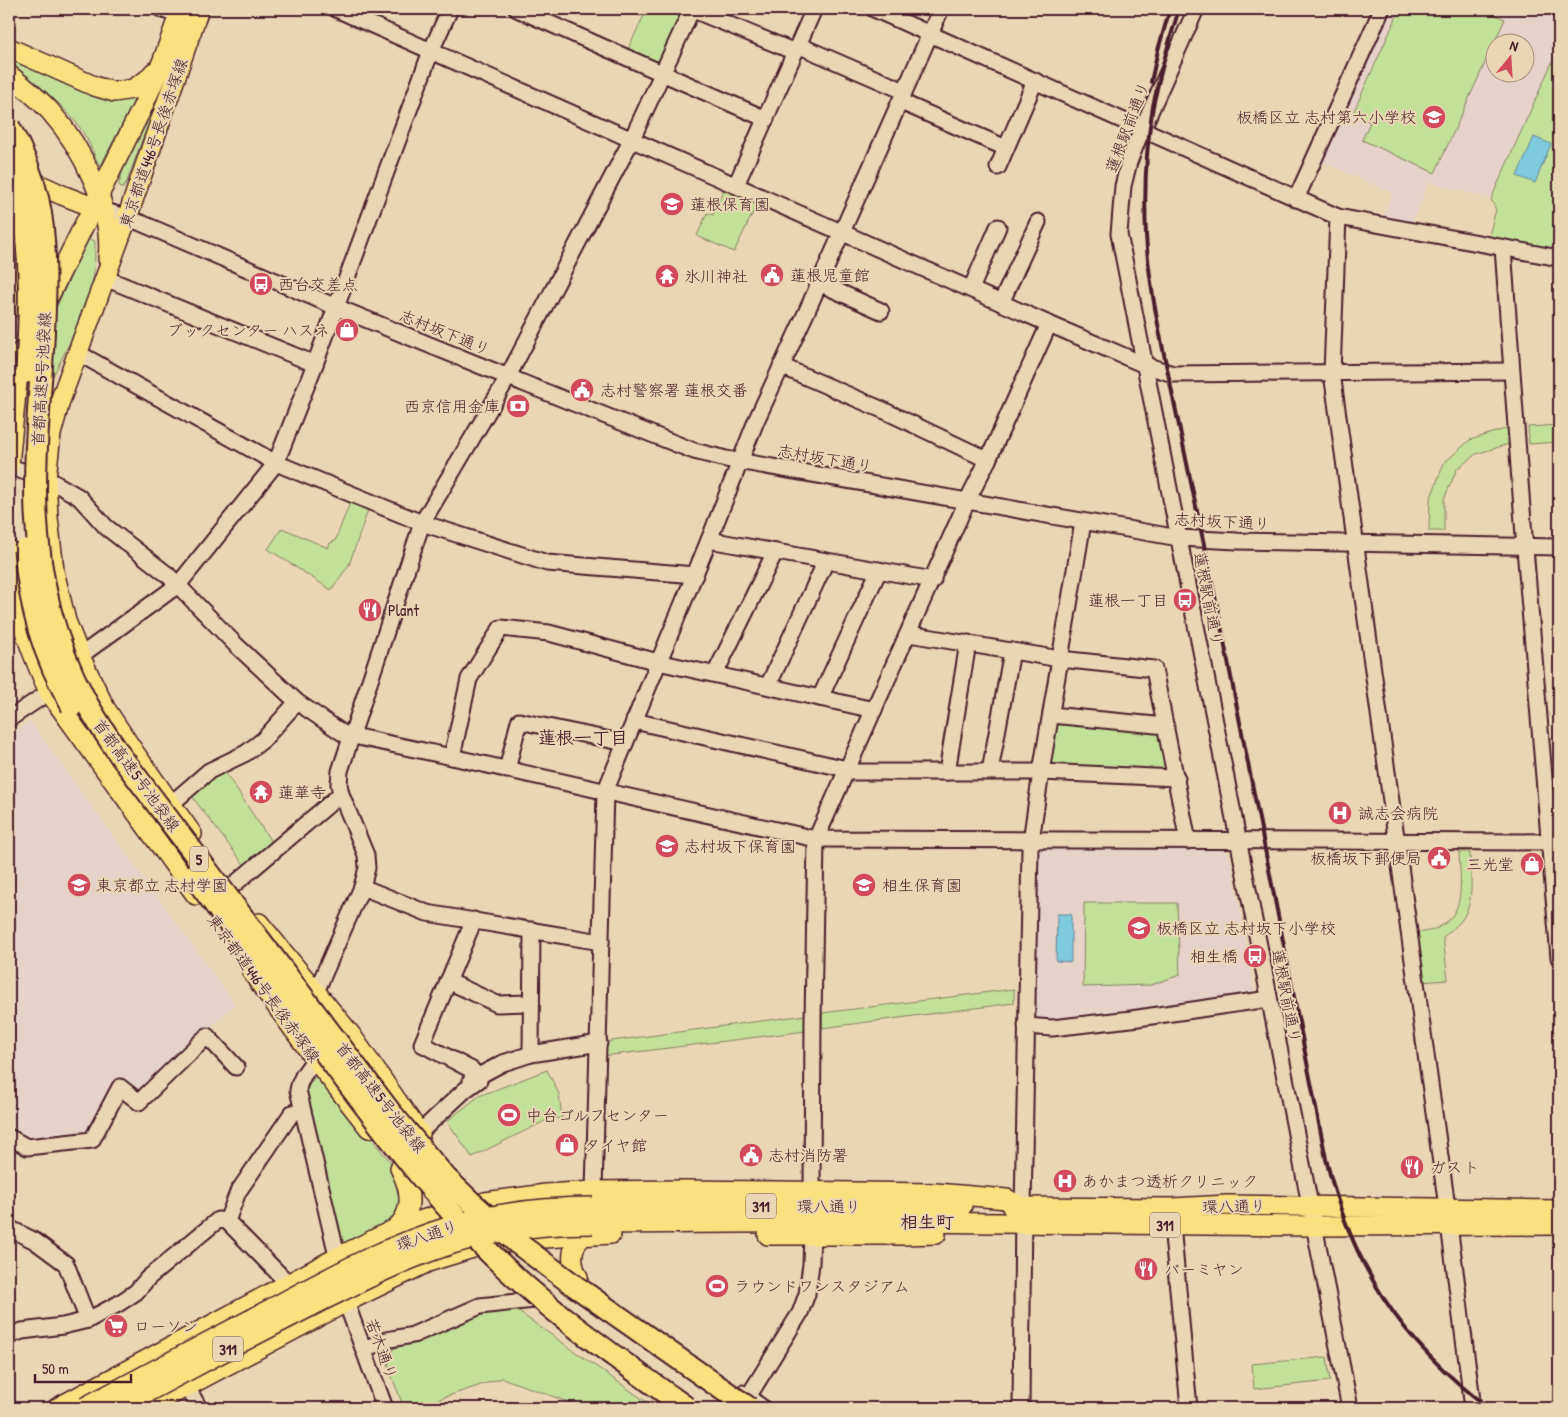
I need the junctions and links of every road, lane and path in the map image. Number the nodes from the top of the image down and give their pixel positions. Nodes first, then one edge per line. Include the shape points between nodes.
1 (200, 9) edge
2 (336, 9) edge
3 (450, 9) edge
4 (517, 9) edge
5 (691, 9) edge
6 (814, 9) edge
7 (874, 9) edge
8 (941, 9) edge
9 (1196, 9) edge
10 (1382, 9) edge
11 (174, 11) edge
12 (930, 34) junction
13 (9, 48) edge
14 (797, 48) junction
15 (431, 51) junction
16 (163, 60) junction
17 (662, 73) junction
18 (9, 75) edge
19 (1035, 82) junction
20 (902, 96) junction
21 (766, 119) junction
22 (9, 126) edge
23 (1142, 130) junction
24 (632, 139) junction
25 (1006, 148) junction
26 (998, 167) dead end
27 (9, 170) edge
28 (736, 185) junction
29 (1296, 199) junction
30 (9, 204) edge
31 (98, 204) junction
32 (1338, 217) junction
33 (127, 218) junction
34 (1038, 222) dead end
35 (998, 227) dead end
36 (842, 232) junction
37 (12, 243) edge
38 (1503, 248) junction
39 (1559, 258) edge
40 (105, 278) junction
41 (819, 283) junction
42 (971, 290) junction
43 (1001, 303) junction
44 (336, 307) junction
45 (881, 311) dead end
46 (1049, 324) junction
47 (78, 353) junction
48 (20, 354) junction
49 (315, 364) junction
50 (1145, 365) junction
51 (781, 366) junction
52 (1511, 372) junction
53 (1332, 373) junction
54 (508, 376) junction
55 (988, 460) junction
56 (739, 461) junction
57 (276, 463) junction
58 (9, 466) edge
59 (46, 478) junction
60 (967, 501) junction
61 (1083, 522) junction
62 (422, 523) junction
63 (1179, 538) junction
64 (709, 540) junction
65 (1354, 542) junction
66 (1525, 546) junction
67 (1559, 547) edge
68 (9, 550) edge
69 (774, 552) junction
70 (826, 561) junction
71 (879, 570) junction
72 (695, 575) junction
73 (933, 580) junction
74 (178, 585) junction
75 (909, 634) junction
76 (968, 643) junction
77 (1012, 651) junction
78 (80, 656) junction
79 (1060, 659) junction
80 (658, 662) junction
81 (715, 674) junction
82 (768, 686) junction
83 (50, 692) junction
84 (820, 698) junction
85 (297, 702) junction
86 (874, 710) junction
87 (1051, 715) junction
88 (9, 719) edge
89 (634, 721) junction
90 (1166, 726) junction
91 (350, 736) junction
92 (625, 743) junction
93 (452, 757) junction
94 (847, 769) junction
95 (507, 770) junction
96 (990, 771) junction
97 (947, 772) junction
98 (1041, 772) junction
99 (1177, 778) junction
100 (605, 792) junction
101 (341, 794) junction
102 (171, 804) junction
103 (816, 839) junction
104 (1031, 840) junction
105 (1188, 842) junction
106 (1239, 842) junction
107 (1396, 842) junction
108 (1555, 843) edge
109 (362, 887) junction
110 (230, 888) junction
111 (474, 920) junction
112 (532, 930) junction
113 (601, 942) junction
114 (1559, 958) edge
115 (448, 981) junction
116 (316, 992) junction
117 (1269, 999) junction
118 (531, 1002) junction
119 (1026, 1026) junction
120 (599, 1044) junction
121 (531, 1054) junction
122 (315, 1059) junction
123 (236, 1067) dead end
124 (478, 1076) junction
125 (443, 1100) dead end
126 (292, 1113) dead end
127 (419, 1133) junction
128 (9, 1138) edge
129 (400, 1168) junction
130 (594, 1192) junction
131 (812, 1192) junction
132 (485, 1202) junction
133 (1310, 1206) junction
134 (1559, 1210) edge
135 (441, 1214) junction
136 (1448, 1216) junction
137 (1021, 1218) junction
138 (227, 1221) junction
139 (1172, 1225) junction
140 (1559, 1225) edge
141 (1314, 1226) junction
142 (9, 1229) edge
143 (395, 1229) junction
144 (585, 1235) junction
145 (812, 1236) junction
146 (528, 1239) junction
147 (473, 1248) junction
148 (338, 1257) junction
149 (578, 1277) junction
150 (289, 1283) junction
151 (534, 1300) junction
152 (346, 1302) junction
153 (88, 1320) junction
154 (311, 1320) junction
155 (9, 1336) edge
156 (364, 1348) junction
157 (187, 1386) junction
158 (748, 1403) edge
159 (83, 1405) edge
160 (57, 1408) edge
161 (61, 1408) edge
162 (117, 1408) edge
163 (146, 1408) edge
164 (199, 1408) edge
165 (384, 1408) edge
166 (688, 1408) edge
167 (763, 1408) edge
168 (1021, 1408) edge
169 (1189, 1408) edge
170 (1350, 1408) edge
171 (1473, 1408) edge

1 - 33 main road, 東京都道446号長後赤塚線
2 - 15 street
3 - 15 street
4 - 17 street
5 - 14 street
5 - 17 street
6 - 14 street
7 - 12 street
8 - 12 street
9 - 23 street, 蓮根駅前通り
10 - 29 street
11 - 16 main road, 東京都道446号長後赤塚線
12 - 19 street
12 - 20 street
13 - 16 main road via 114,92 141,85
14 - 20 street
14 - 21 street
15 - 24 street
15 - 44 street
16 - 31 main road, 東京都道446号長後赤塚線
17 - 21 street
17 - 24 street
18 - 31 main road, 東京都道446号長後赤塚線 via 33,94 64,128 86,165
19 - 23 street
19 - 25 street
20 - 25 street
20 - 36 street
21 - 28 street
22 - 158 highway, 首都高速5号池袋線 / 5, bridge via 34,184 43,235 44,313 36,478 41,567 52,620 84,700 122,758 391,1112 445,1176 516,1242 575,1286
23 - 29 street
23 - 50 street, 蓮根駅前通り via 1123,186 1119,234
24 - 28 street
24 - 54 street
25 - 26 street
27 - 31 main road via 62,195
27 - 166 highway, 首都高速5号池袋線 / 5, bridge via 22,215 28,269 29,324 22,478 26,568 46,654 71,705 112,767 427,1185 482,1245 538,1298 595,1343
28 - 36 street
29 - 32 street
30 - 37 main road, 東京都道446号長後赤塚線
31 - 33 street, 志村坂下通り
31 - 40 main road, 東京都道446号長後赤塚線 via 108,234
31 - 48 main road, 東京都道446号長後赤塚線
32 - 38 street
32 - 53 street
33 - 40 main road, 東京都道446号長後赤塚線
33 - 44 street, 志村坂下通り
34 - 43 street
35 - 42 street
36 - 41 street
36 - 42 street
37 - 48 main road, 東京都道446号長後赤塚線 via 21,315
38 - 39 street
38 - 52 street
40 - 47 main road, 東京都道446号長後赤塚線
40 - 49 street
41 - 45 street
41 - 51 street
42 - 43 street
43 - 46 street
44 - 49 street
44 - 54 street, 志村坂下通り
46 - 50 street
46 - 55 street
47 - 57 street
47 - 59 main road, 東京都道446号長後赤塚線 via 54,419
48 - 58 main road, 東京都道446号長後赤塚線
49 - 57 street
50 - 53 street via 1172,374
50 - 63 street, 蓮根駅前通り
51 - 55 street
51 - 56 street
52 - 53 street
52 - 66 street
53 - 65 street
54 - 56 street, 志村坂下通り via 694,450
54 - 62 street
55 - 60 street
56 - 60 street, 志村坂下通り
56 - 64 street
57 - 62 street
57 - 74 street
58 - 59 street
59 - 74 street via 79,498 106,528
59 - 78 main road, 東京都道446号長後赤塚線 via 54,571 66,621
60 - 61 street, 志村坂下通り
60 - 73 street
61 - 63 street, 志村坂下通り
61 - 79 street
62 - 72 street via 548,562
62 - 91 street
63 - 65 street, 志村坂下通り
63 - 106 street, 蓮根駅前通り
64 - 69 street
64 - 72 street
65 - 66 street, 志村坂下通り
65 - 107 street
66 - 67 street, 志村坂下通り
66 - 108 street
68 - 83 main road, 東京都道446号長後赤塚線 via 18,609 33,656
69 - 70 street
69 - 81 street
70 - 71 street
70 - 82 street
71 - 73 street
71 - 84 street
72 - 80 street
73 - 75 street
74 - 78 street
74 - 85 street
75 - 76 street
75 - 86 street
76 - 77 street
76 - 97 street
77 - 79 street
77 - 96 street
78 - 102 main road, 東京都道446号長後赤塚線 via 105,708
79 - 87 street
79 - 90 street via 1154,669
80 - 81 street
80 - 89 street
80 - 93 street via 548,633 501,628 469,679
81 - 82 street
82 - 84 street
83 - 88 street
83 - 122 main road, 東京都道446号長後赤塚線
84 - 86 street
85 - 91 street
85 - 102 street via 263,740 246,753 209,771
86 - 94 street
87 - 90 street
87 - 98 street
89 - 92 street
89 - 94 street
90 - 99 street
91 - 93 street
91 - 101 street via 340,771
92 - 95 street via 519,721
92 - 100 street
93 - 95 street
94 - 97 street via 854,772
94 - 103 street
95 - 100 street
96 - 97 street
96 - 98 street
98 - 99 street
98 - 104 street
99 - 105 street
100 - 103 street
100 - 113 street
101 - 109 street via 366,855 367,868
101 - 110 street
102 - 110 main road, 東京都道446号長後赤塚線
103 - 104 street
103 - 131 street
104 - 105 street
104 - 119 street
105 - 106 street
106 - 107 street
106 - 117 street, 蓮根駅前通り
107 - 108 street
107 - 136 street
108 - 114 street
109 - 111 street via 427,912
109 - 116 street
110 - 116 main road, 東京都道446号長後赤塚線
111 - 112 street
111 - 115 street
112 - 113 street
112 - 118 street
113 - 120 street
115 - 118 street via 497,1004
115 - 124 street via 422,1044
116 - 127 main road, 東京都道446号長後赤塚線 via 351,1035
117 - 119 street via 1052,1028
117 - 133 street, 蓮根駅前通り
118 - 121 street
119 - 137 street
120 - 121 street
120 - 130 street
121 - 124 street
122 - 129 main road, 東京都道446号長後赤塚線
122 - 148 street, 若木通り via 302,1077 298,1090
123 - 128 street via 207,1036 140,1102 120,1087 92,1140 27,1147
124 - 125 street
124 - 127 street via 479,1080
126 - 138 street via 238,1192
127 - 132 main road, 東京都道446号長後赤塚線
129 - 135 main road, 東京都道446号長後赤塚線
129 - 143 main road via 407,1184 409,1201 406,1218
130 - 131 main road
130 - 132 main road
131 - 137 main road via 936,1193 1007,1199
132 - 135 main road
132 - 146 main road, 東京都道446号長後赤塚線
133 - 136 main road, 環八通り / 311
133 - 137 main road, 環八通り / 311 via 1227,1205
133 - 141 street, 蓮根駅前通り
134 - 136 main road, 環八通り / 311
135 - 143 main road
135 - 147 main road, 東京都道446号長後赤塚線
136 - 140 main road, 環八通り / 311
136 - 141 main road, 環八通り / 311
136 - 171 street
137 - 139 main road, 環八通り / 311
137 - 145 main road via 1005,1227 955,1233
137 - 159 main road, 環八通り / 311, bridge via 929,1206 562,1207 476,1219 377,1254
137 - 162 main road, 環八通り / 311, bridge via 562,1224 490,1234 385,1270 293,1314
137 - 168 street
138 - 150 street
138 - 153 street via 218,1220 148,1278 136,1292
139 - 141 main road, 環八通り / 311
139 - 169 street
141 - 170 street
142 - 153 street via 35,1241 66,1264
143 - 148 main road
144 - 145 main road
144 - 146 main road
144 - 149 main road via 578,1240 573,1252 572,1265
145 - 158 street via 811,1264 800,1313
146 - 147 main road
146 - 149 street
147 - 151 street
147 - 152 main road via 428,1262
148 - 150 main road
148 - 152 street, 若木通り
149 - 158 street
150 - 154 street
150 - 159 main road
151 - 156 street via 480,1306 413,1335
151 - 166 street
152 - 154 main road
152 - 156 street, 若木通り
153 - 155 street
154 - 157 main road
156 - 165 street, 若木通り
157 - 163 main road
157 - 164 street
158 - 167 street
159 - 160 main road
159 - 161 main road

